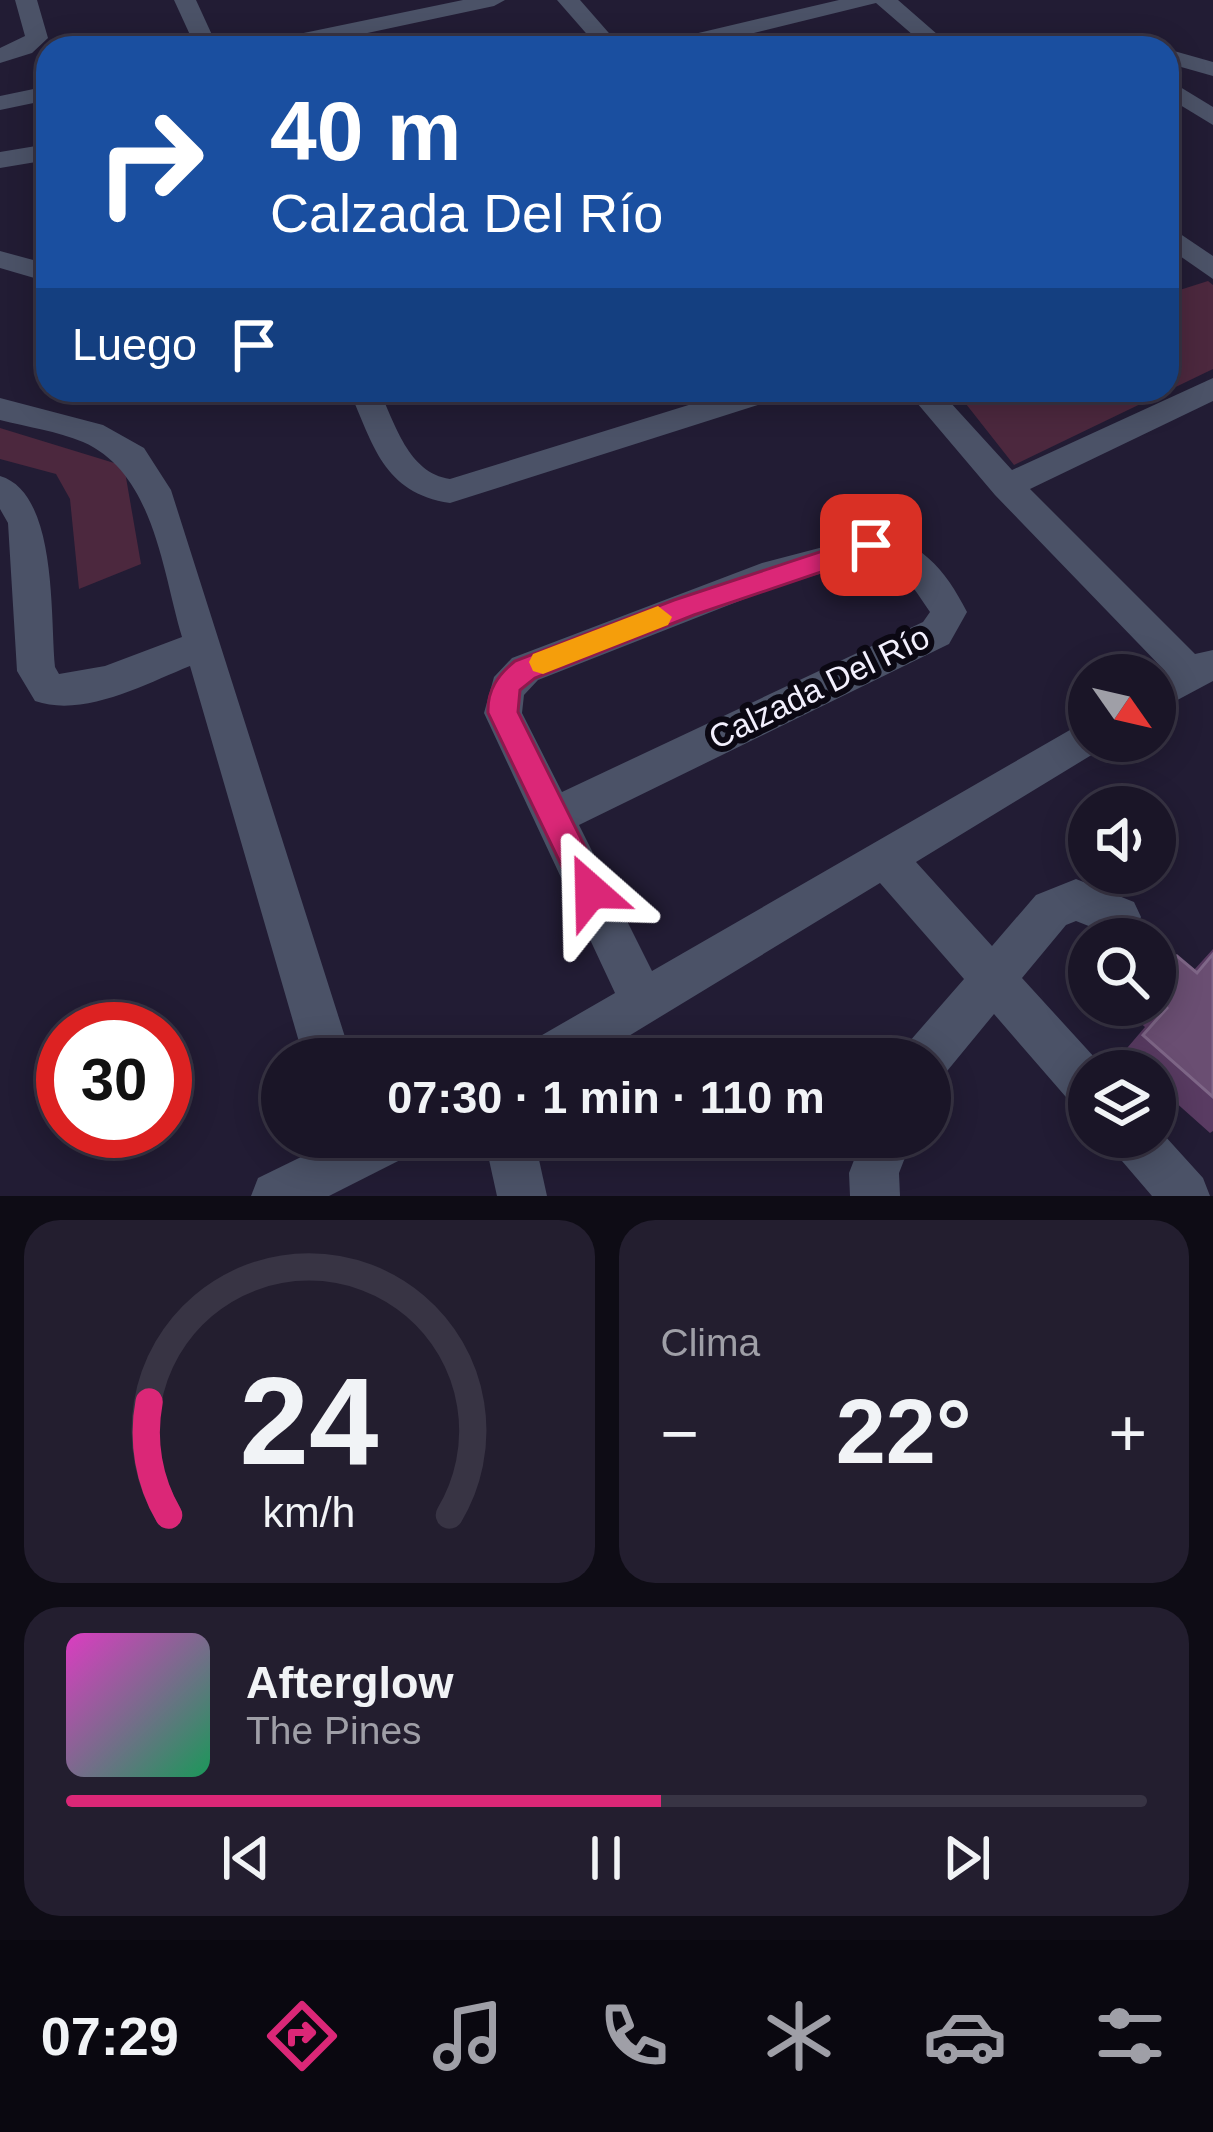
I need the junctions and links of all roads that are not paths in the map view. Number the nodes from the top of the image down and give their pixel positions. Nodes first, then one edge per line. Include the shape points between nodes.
1 (26, 0) edge
2 (185, 0) edge
3 (494, 0) edge
4 (568, 0) edge
5 (868, 0) edge
6 (885, 0) edge
7 (36, 36) edge
8 (202, 36) edge
9 (323, 36) edge
10 (600, 36) edge
11 (715, 36) edge
12 (927, 36) edge
13 (36, 38) edge
14 (0, 56) edge
15 (1179, 59) edge
16 (1213, 69) edge
17 (1179, 94) edge
18 (36, 96) edge
19 (0, 104) edge
20 (1213, 118) edge
21 (36, 154) edge
22 (0, 160) edge
23 (0, 259) edge
24 (36, 270) edge
25 (1213, 388) edge
26 (370, 402) edge
27 (735, 402) edge
28 (933, 402) edge
29 (0, 409) edge
30 (1007, 486) junction
31 (0, 488) edge
32 (202, 645) junction
33 (1202, 668) edge
34 (1176, 683) edge
35 (1068, 749) edge
36 (555, 816) junction
37 (886, 860) junction
38 (1119, 917) dead end
39 (991, 976) junction
40 (644, 1004) junction
41 (322, 1038) edge
42 (584, 1038) edge
43 (942, 1038) edge
44 (1068, 1063) edge
45 (343, 1158) edge
46 (514, 1158) edge
47 (880, 1158) edge
48 (1152, 1158) edge
49 (276, 1196) edge
50 (522, 1196) edge
51 (875, 1196) edge
52 (1185, 1196) edge

1 - 7 street
2 - 8 street
3 - 9 street
4 - 10 street
5 - 11 street
6 - 12 street
13 - 14 street
15 - 16 street
17 - 20 street
18 - 19 street
21 - 22 street
23 - 24 street
25 - 30 street
26 - 27 street via 408,477 434,491 466,488
28 - 30 street
29 - 32 street via 92,434 132,456 154,490
30 - 33 street
31 - 32 street via 25,523 41,684 62,692
32 - 41 street
33 - 34 street
35 - 37 street
36 - 36 street, Calzada Del Río via 503,713 502,698 525,669 871,545 904,556 949,612 936,633
36 - 40 street, Calzada Del Río
37 - 39 street
37 - 40 street
38 - 39 street via 1076,900 1051,910
39 - 43 street
39 - 44 street
40 - 42 street
45 - 49 street
46 - 50 street
47 - 51 street
48 - 52 street

